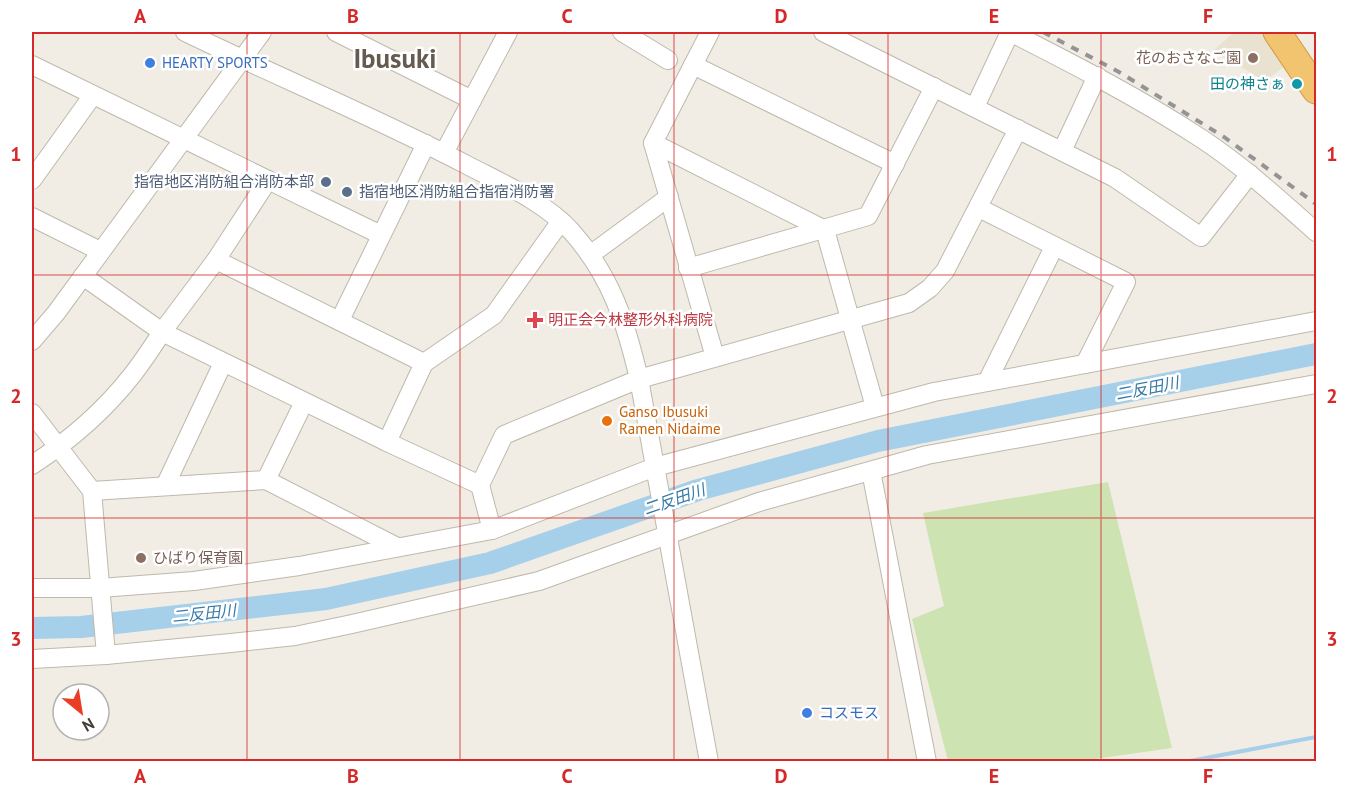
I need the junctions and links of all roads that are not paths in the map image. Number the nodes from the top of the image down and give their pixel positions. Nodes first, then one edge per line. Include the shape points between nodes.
1 (185, 32) edge
2 (262, 32) edge
3 (336, 32) edge
4 (508, 32) edge
5 (622, 32) edge
6 (711, 32) edge
7 (824, 32) edge
8 (1277, 32) edge
9 (241, 59) junction
10 (669, 60) dead end
11 (32, 65) edge
12 (693, 65) junction
13 (1098, 76) junction
14 (934, 87) junction
15 (1317, 90) edge
16 (93, 95) junction
17 (472, 100) junction
18 (975, 107) junction
19 (1018, 129) junction
20 (183, 139) junction
21 (653, 143) junction
22 (426, 144) junction
23 (1062, 152) junction
24 (444, 153) junction
25 (895, 164) junction
26 (34, 170) edge
27 (1250, 174) junction
28 (268, 180) junction
29 (669, 196) junction
30 (979, 208) junction
31 (32, 217) edge
32 (561, 221) junction
33 (825, 230) junction
34 (1317, 232) edge
35 (381, 235) junction
36 (1054, 247) junction
37 (100, 251) junction
38 (590, 255) junction
39 (216, 260) junction
40 (688, 268) junction
41 (83, 276) junction
42 (340, 320) junction
43 (850, 320) junction
44 (1317, 321) edge
45 (162, 332) junction
46 (32, 341) edge
47 (715, 357) junction
48 (223, 363) junction
49 (424, 363) junction
50 (1085, 364) junction
51 (639, 379) junction
52 (987, 381) junction
53 (1317, 384) edge
54 (304, 402) junction
55 (875, 407) junction
56 (32, 413) edge
57 (387, 442) junction
58 (59, 448) junction
59 (32, 465) edge
60 (871, 471) junction
61 (656, 473) junction
62 (266, 480) junction
63 (480, 485) junction
64 (165, 486) junction
65 (92, 491) junction
66 (492, 530) junction
67 (666, 536) junction
68 (397, 547) junction
69 (32, 588) edge
70 (100, 588) junction
71 (106, 656) junction
72 (32, 659) edge
73 (709, 762) edge
74 (927, 762) edge

1 - 9 street
2 - 9 street
3 - 17 street
4 - 17 street
5 - 10 street
6 - 12 street
7 - 14 street
8 - 15 highway
9 - 20 street
9 - 22 street
11 - 16 street
12 - 21 street
12 - 25 street
13 - 18 street via 1010,32
13 - 23 street
13 - 27 street via 1203,140
14 - 18 street
14 - 25 street
16 - 20 street
16 - 26 street
17 - 24 street
18 - 19 street
19 - 23 street
19 - 30 street
20 - 28 street
20 - 37 street
21 - 29 street
21 - 33 street
22 - 24 street
22 - 35 street
23 - 27 street via 1114,178 1201,237
24 - 32 street via 535,202
25 - 33 street via 868,216
27 - 34 street
28 - 35 street
28 - 39 street
29 - 38 street
29 - 40 street
30 - 36 street
30 - 43 street via 945,271 930,288 909,303
31 - 37 street
32 - 38 street
32 - 49 street via 494,315
33 - 40 street
33 - 43 street
35 - 42 street
36 - 50 street via 1126,282
36 - 52 street
37 - 41 street
38 - 51 street via 618,304
39 - 42 street
39 - 45 street
40 - 47 street
41 - 45 street
41 - 46 street
42 - 49 street
43 - 47 street
43 - 55 street
44 - 50 street
45 - 48 street
45 - 58 street via 132,375
47 - 51 street
48 - 54 street
48 - 64 street
49 - 57 street
50 - 52 street
51 - 61 street
51 - 63 street via 504,435
52 - 55 street
53 - 60 street via 927,455
54 - 57 street
54 - 62 street
55 - 61 street
56 - 58 street
57 - 63 street
58 - 59 street
58 - 65 street
60 - 67 street via 759,502
60 - 74 street
61 - 66 street
61 - 67 street
62 - 64 street
62 - 68 street
63 - 66 street
64 - 65 street
65 - 70 street
66 - 68 street
67 - 71 street via 539,580 352,624 295,636
67 - 73 street
68 - 70 street via 194,581
69 - 70 street
70 - 71 street
71 - 72 street

